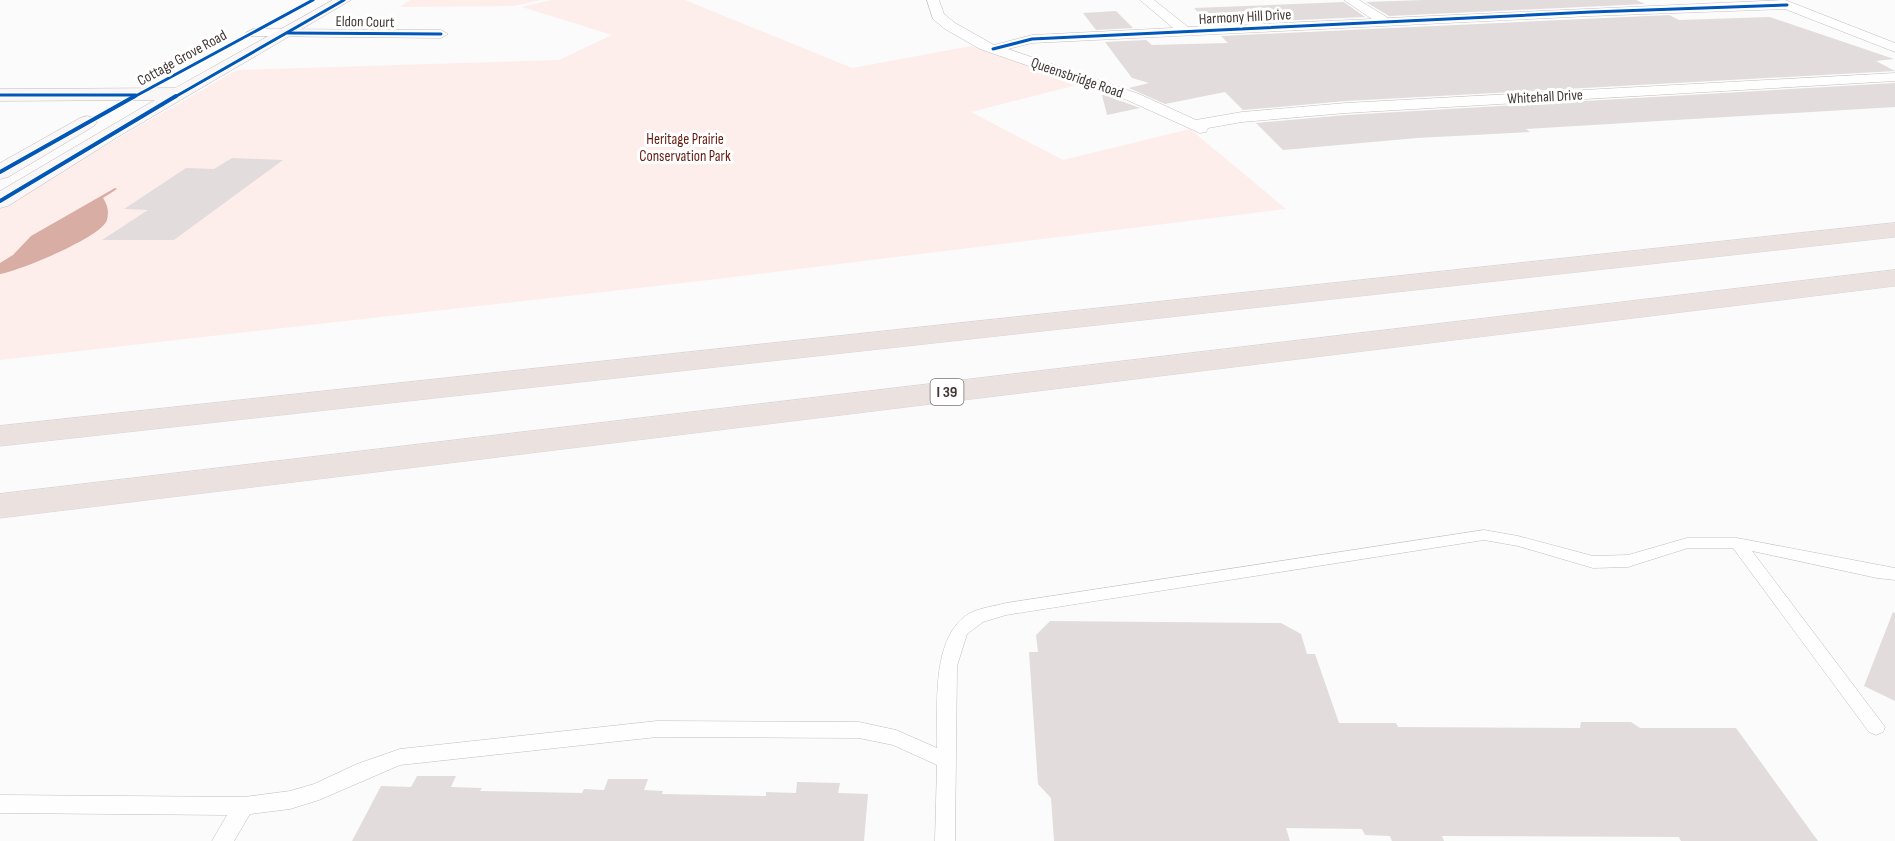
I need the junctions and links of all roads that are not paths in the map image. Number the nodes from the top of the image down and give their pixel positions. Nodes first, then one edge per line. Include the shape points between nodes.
1 (313, 0) edge
2 (344, 0) edge
3 (933, 0) edge
4 (1146, 0) edge
5 (1350, 0) edge
6 (1562, 0) edge
7 (1781, 3) edge
8 (1591, 12) junction
9 (1386, 22) junction
10 (1186, 32) junction
11 (253, 33) junction
12 (286, 33) junction
13 (441, 34) dead end
14 (1895, 48) edge
15 (993, 49) junction
16 (1895, 77) edge
17 (178, 94) junction
18 (0, 95) edge
19 (140, 95) junction
20 (1198, 127) joint
21 (0, 172) edge
22 (0, 201) edge
23 (1895, 230) edge
24 (1895, 278) edge
25 (0, 436) edge
26 (0, 506) edge
27 (1737, 543) junction
28 (1895, 574) edge
29 (1876, 727) dead end
30 (947, 761) junction
31 (0, 804) edge
32 (244, 806) junction
33 (222, 841) edge
34 (945, 841) edge

1 - 11 main road, Cottage Grove Road
2 - 12 main road, Cottage Grove Road
3 - 15 street, Queensbridge Road via 938,16 950,26
4 - 10 street
5 - 9 street
6 - 8 street
7 - 8 street, Harmony Hill Drive
7 - 14 street
8 - 9 street, Harmony Hill Drive
9 - 10 street, Harmony Hill Drive
10 - 15 street, Harmony Hill Drive via 1032,39
11 - 12 street, Eldon Court
11 - 19 main road, Cottage Grove Road
12 - 13 street, Eldon Court
12 - 17 main road, Cottage Grove Road
15 - 20 street, Queensbridge Road via 1133,97
16 - 20 street, Whitehall Drive via 1346,108 1242,117
17 - 19 main road
17 - 22 main road, Cottage Grove Road
18 - 19 main road
19 - 21 main road, Cottage Grove Road
23 - 25 highway
24 - 26 highway, I 39
27 - 28 lane
27 - 29 lane
27 - 30 lane via 1687,543 1628,561 1593,562 1518,541 1484,536 1006,609 977,617 959,631 948,666
30 - 32 lane via 896,738 859,730 657,729 400,757 319,791 290,800
30 - 34 lane
31 - 32 lane
32 - 33 lane

